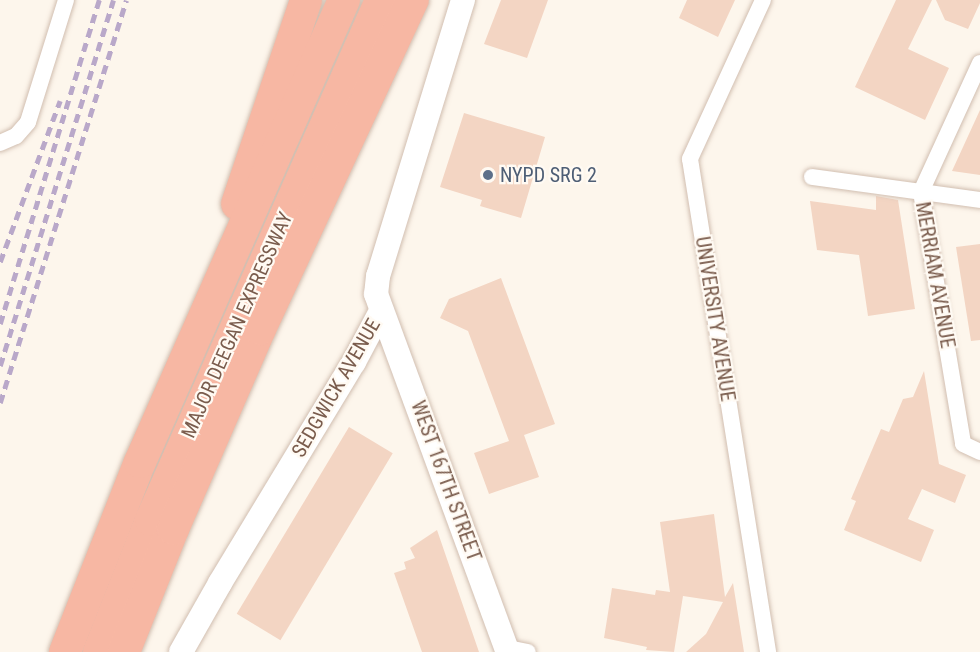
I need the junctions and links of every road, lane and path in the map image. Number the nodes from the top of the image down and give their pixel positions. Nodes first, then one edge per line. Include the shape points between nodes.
1 (66, 0) edge
2 (344, 0) edge
3 (381, 0) edge
4 (413, 0) edge
5 (463, 0) edge
6 (763, 0) edge
7 (303, 8) edge
8 (980, 63) edge
9 (0, 143) edge
10 (812, 177) dead end
11 (921, 192) junction
12 (980, 200) edge
13 (381, 311) junction
14 (197, 334) junction
15 (980, 452) edge
16 (515, 651) edge
17 (64, 652) edge
18 (99, 652) edge
19 (124, 652) edge
20 (181, 652) edge
21 (768, 652) edge

1 - 9 street via 28,122 16,136
2 - 14 highway, MAJOR DEEGAN EXPRESSWAY
3 - 18 highway, MAJOR DEEGAN EXPRESSWAY via 159,500
4 - 19 highway via 260,329
5 - 13 main road, SEDGWICK AVENUE via 378,276 376,294
6 - 21 street, UNIVERSITY AVENUE via 690,159
7 - 14 highway via 253,151
8 - 11 street, MERRIAM AVENUE
10 - 11 street
11 - 12 street
11 - 15 street, MERRIAM AVENUE via 963,444
13 - 16 main road, WEST 167TH STREET
13 - 20 main road, SEDGWICK AVENUE
14 - 17 highway, MAJOR DEEGAN EXPRESSWAY

